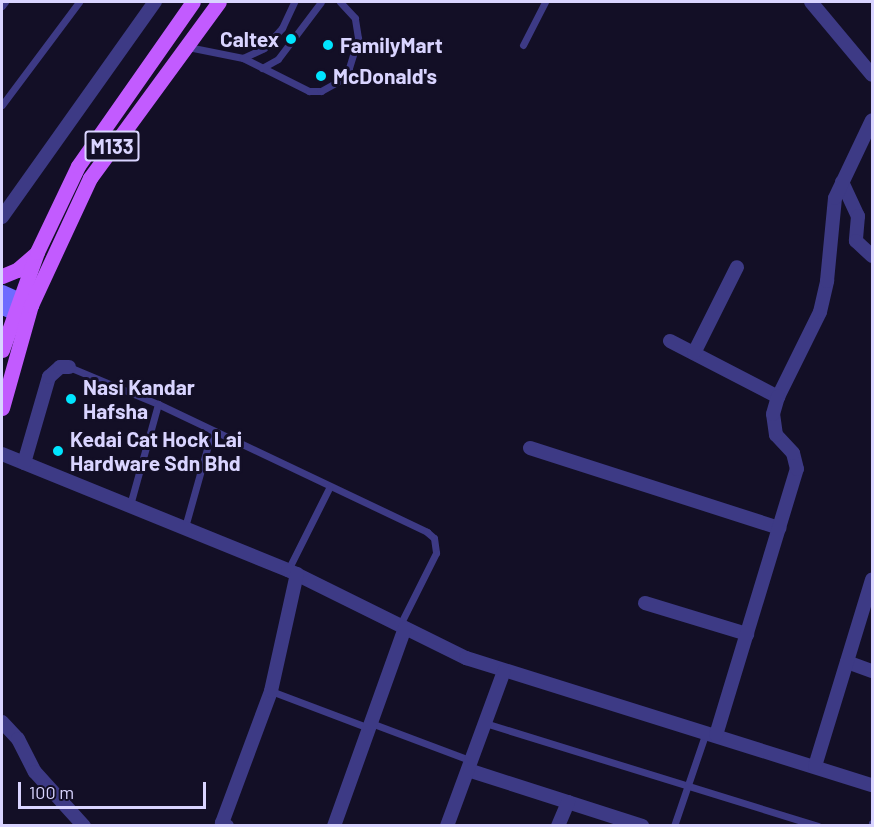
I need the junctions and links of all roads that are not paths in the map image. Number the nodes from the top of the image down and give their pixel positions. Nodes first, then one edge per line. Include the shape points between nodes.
1 (5, 2) edge
2 (79, 2) edge
3 (155, 2) edge
4 (193, 2) edge
5 (219, 2) edge
6 (294, 2) edge
7 (321, 2) edge
8 (340, 2) edge
9 (545, 2) edge
10 (811, 2) edge
11 (2, 6) edge
12 (523, 45) dead end
13 (187, 47) junction
14 (243, 58) junction
15 (262, 68) junction
16 (873, 75) edge
17 (2, 105) edge
18 (873, 120) edge
19 (842, 182) junction
20 (2, 217) edge
21 (37, 252) junction
22 (873, 256) edge
23 (737, 267) dead end
24 (2, 276) edge
25 (2, 292) edge
26 (19, 308) edge
27 (670, 341) dead end
28 (2, 350) edge
29 (694, 353) junction
30 (69, 367) joint
31 (778, 397) junction
32 (158, 404) junction
33 (2, 408) edge
34 (212, 431) junction
35 (530, 448) dead end
36 (2, 454) edge
37 (24, 463) junction
38 (329, 488) junction
39 (130, 505) junction
40 (185, 527) junction
41 (779, 528) junction
42 (292, 572) junction
43 (873, 580) edge
44 (645, 603) dead end
45 (403, 626) junction
46 (747, 634) junction
47 (847, 662) junction
48 (504, 671) junction
49 (873, 671) edge
50 (271, 691) junction
51 (2, 722) edge
52 (485, 723) junction
53 (370, 725) junction
54 (711, 733) junction
55 (470, 766) junction
56 (815, 766) junction
57 (689, 784) junction
58 (873, 785) edge
59 (568, 802) junction
60 (84, 825) edge
61 (227, 825) edge
62 (334, 825) edge
63 (447, 825) edge
64 (558, 825) edge
65 (642, 825) edge
66 (674, 825) edge
67 (818, 825) edge

1 - 11 lane
2 - 17 lane
3 - 20 street
4 - 21 main road, M133 via 103,125 78,166
5 - 13 main road, M133
6 - 14 lane via 282,28 264,48
7 - 15 lane via 278,59
8 - 15 lane via 355,18 358,38 349,68 337,82 321,91 309,91
9 - 12 lane
10 - 16 street
13 - 14 lane
13 - 26 main road, M133 via 90,178
14 - 15 lane
18 - 19 street
19 - 22 street via 858,216 856,241
19 - 31 street via 830,224 828,281 822,305
21 - 24 main road via 17,270
21 - 26 main road, M133
23 - 29 street
25 - 26 street
26 - 28 main road, M133
26 - 33 main road, M133
27 - 29 street
29 - 31 street
30 - 32 lane
30 - 37 street via 60,367 49,377
31 - 41 street via 773,414 776,435 793,453 797,469
32 - 34 lane
32 - 39 lane
34 - 38 lane
34 - 40 lane
35 - 41 street
36 - 37 street
37 - 39 street
38 - 42 lane
38 - 45 lane via 434,538 436,553
39 - 40 street
40 - 42 street
41 - 46 street
42 - 45 street
42 - 50 street
43 - 47 street
44 - 46 street
45 - 48 street via 466,658
45 - 53 street
46 - 54 street
47 - 49 street
47 - 56 street
48 - 52 street
48 - 54 street
50 - 53 lane
50 - 61 street via 222,823
51 - 60 street via 18,739 34,772
52 - 55 street
52 - 57 lane
53 - 55 lane
53 - 62 street
54 - 56 street
54 - 57 lane
55 - 59 street
55 - 63 street
56 - 58 street
57 - 66 lane
57 - 67 lane
59 - 64 street
59 - 65 street

